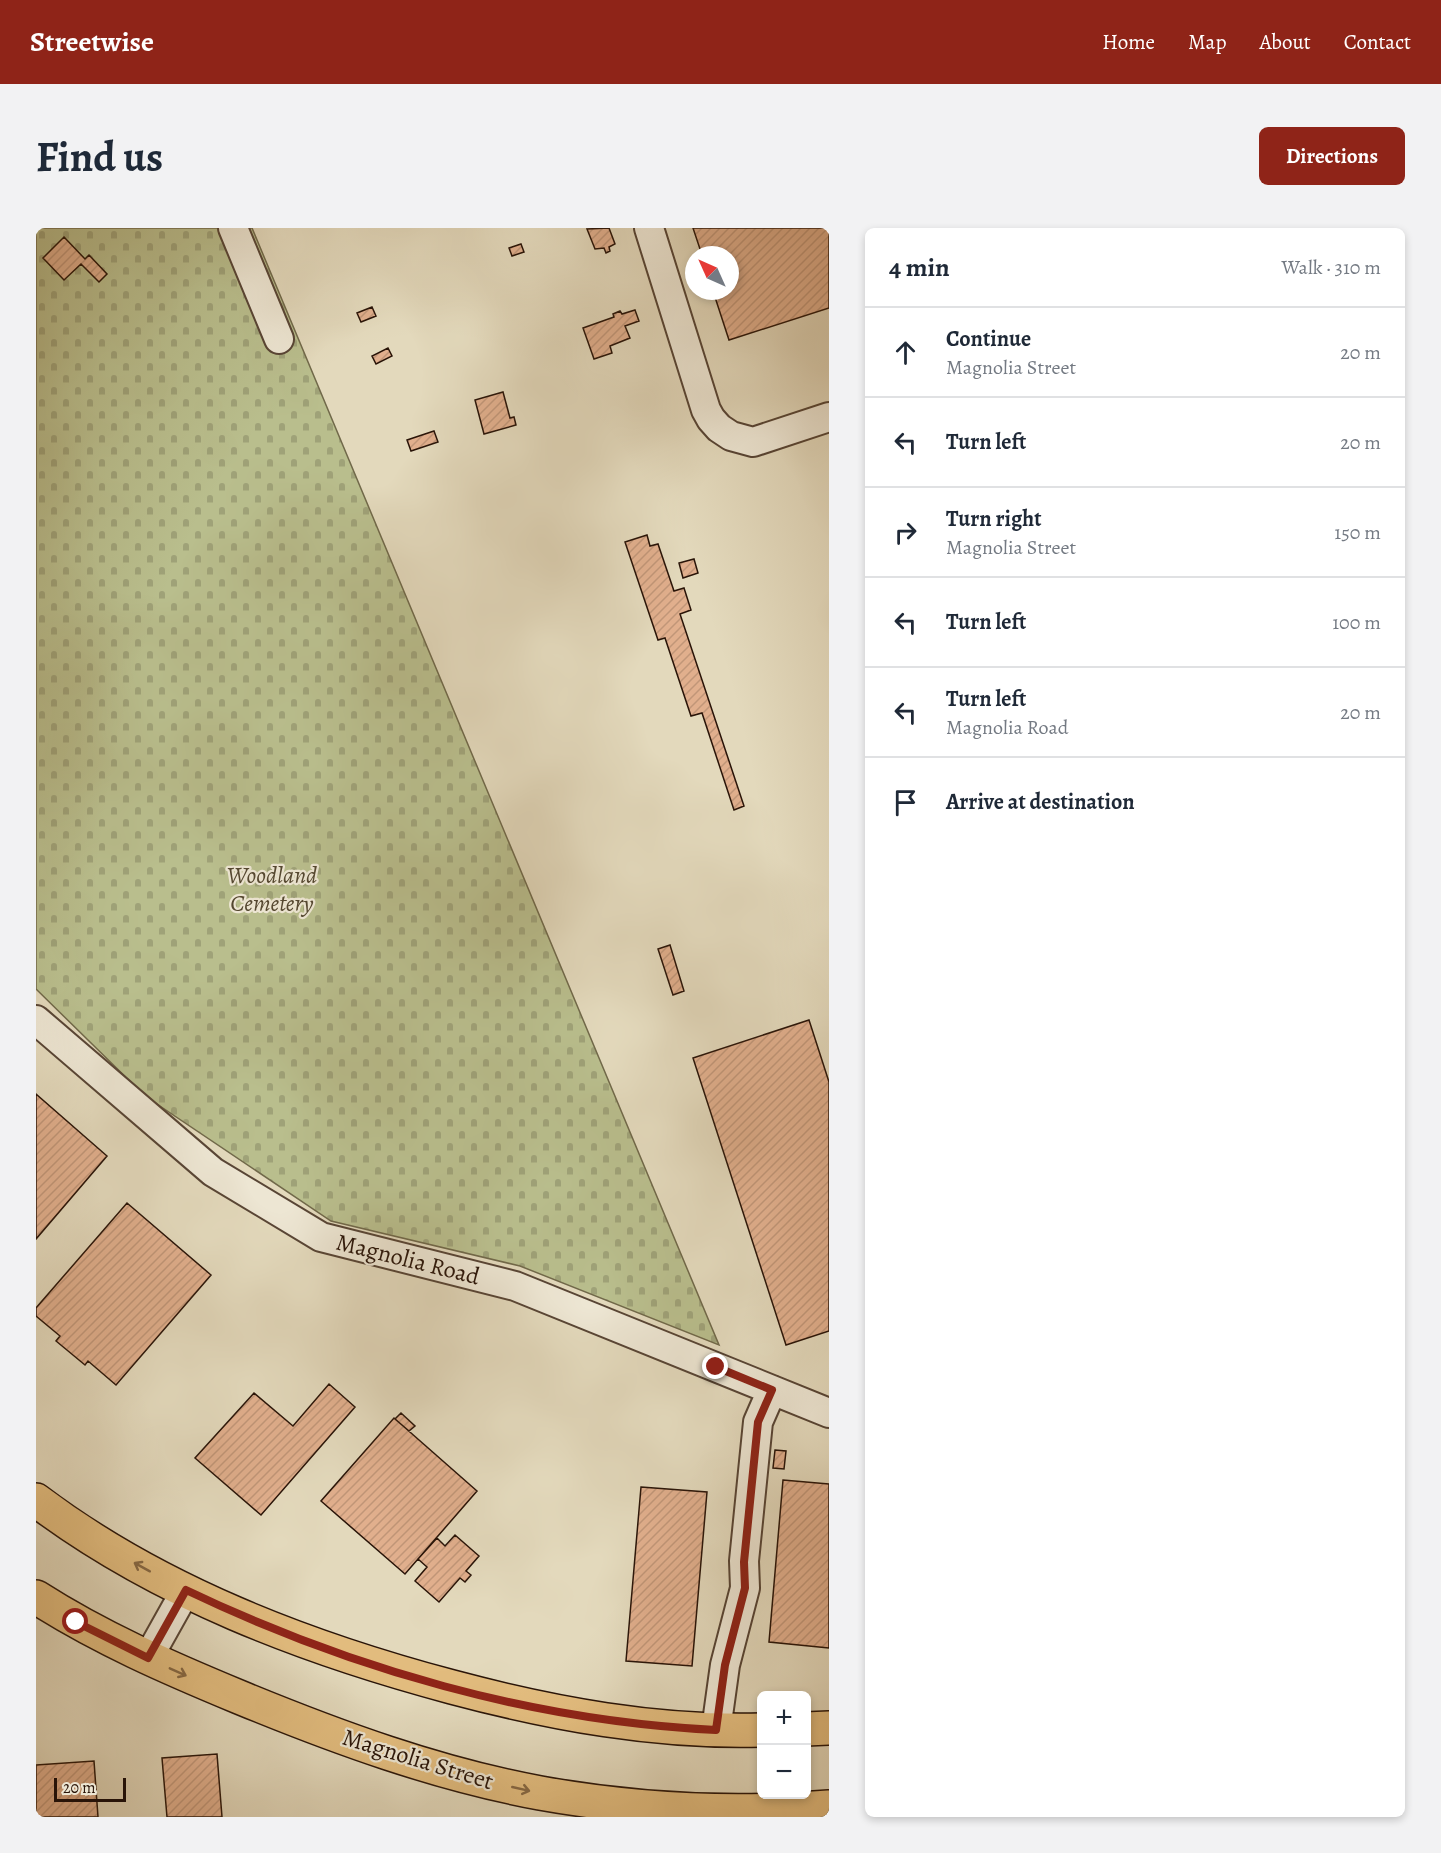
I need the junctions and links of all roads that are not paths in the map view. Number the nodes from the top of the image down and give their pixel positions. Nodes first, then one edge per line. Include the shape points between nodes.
1 (233, 228) edge
2 (649, 228) edge
3 (279, 339) dead end
4 (829, 417) edge
5 (36, 1020) edge
6 (772, 1390) junction
7 (829, 1413) edge
8 (36, 1500) edge
9 (186, 1590) junction
10 (36, 1597) edge
11 (148, 1658) junction
12 (829, 1728) edge
13 (811, 1729) edge
14 (716, 1730) junction
15 (757, 1730) edge
16 (829, 1807) edge

1 - 3 street
2 - 4 street via 706,410 719,428 731,436 753,441
5 - 6 street, Magnolia Road via 213,1172 321,1237 515,1286
6 - 7 street, Magnolia Road
6 - 14 street via 758,1422 744,1562 745,1588 725,1665
9 -> 8 main road via 113,1552
9 - 11 street
9 - 14 main road via 298,1639 380,1667 486,1696 657,1727
10 - 11 main road, Magnolia Street
11 -> 16 main road, Magnolia Street via 364,1745 455,1773 537,1792 702,1811
12 - 13 main road
14 - 15 main road

